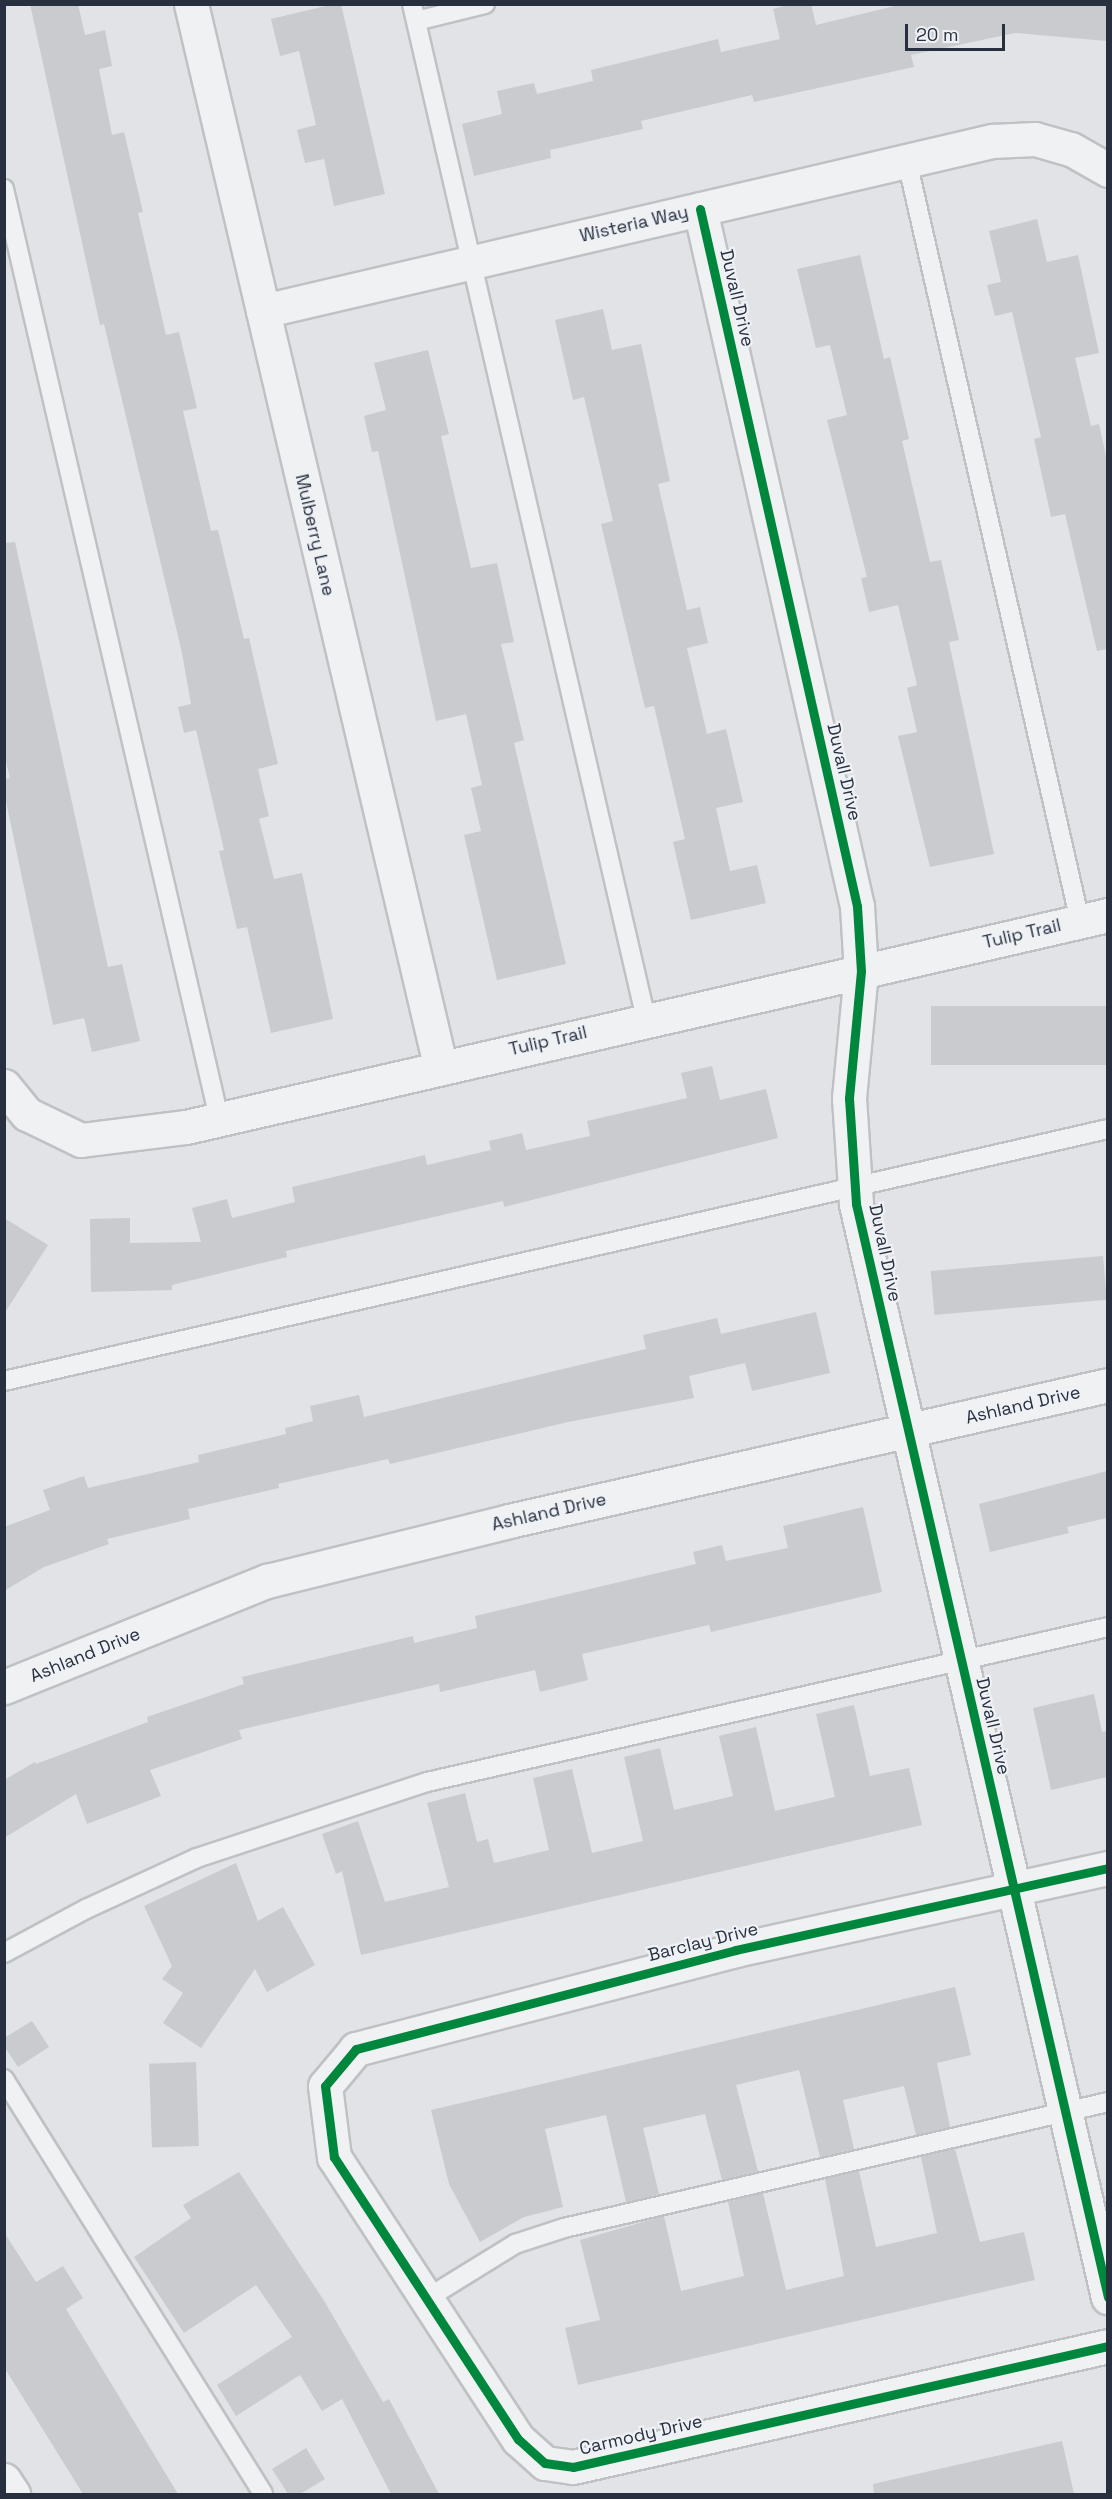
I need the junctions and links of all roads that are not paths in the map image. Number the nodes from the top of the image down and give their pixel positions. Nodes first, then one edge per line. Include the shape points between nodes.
1 (191, 4) edge
2 (485, 4) edge
3 (414, 13) edge
4 (907, 161) junction
5 (1107, 170) edge
6 (4, 189) edge
7 (700, 209) junction
8 (474, 262) junction
9 (263, 311) junction
10 (1094, 918) edge
11 (861, 971) junction
12 (646, 1019) junction
13 (440, 1065) junction
14 (4, 1086) edge
15 (219, 1118) junction
16 (1107, 1129) edge
17 (855, 1187) junction
18 (4, 1381) edge
19 (1107, 1385) edge
20 (908, 1430) junction
21 (1107, 1627) edge
22 (961, 1660) junction
23 (4, 1687) edge
24 (1107, 1868) edge
25 (1014, 1890) junction
26 (4, 1953) edge
27 (4, 2079) edge
28 (324, 2086) joint
29 (1107, 2102) edge
30 (1065, 2112) junction
31 (1107, 2296) edge
32 (426, 2299) junction
33 (1107, 2346) edge
34 (4, 2480) edge
35 (14, 2494) edge
36 (263, 2494) edge

1 - 9 street, Mulberry Lane
2 - 3 lane
3 - 8 lane
4 - 5 street, Wisteria Way via 992,141 1035,139 1071,149
4 - 7 street, Wisteria Way
4 - 10 lane
6 - 15 lane
7 - 8 street, Wisteria Way
7 - 11 street, Duvall Drive via 857,906
8 - 9 street, Wisteria Way
8 - 12 lane
9 - 13 street, Mulberry Lane
10 - 11 street, Tulip Trail
11 - 12 street, Tulip Trail
11 - 17 street, Duvall Drive via 849,1098
12 - 13 street, Tulip Trail
13 - 15 street, Tulip Trail
14 - 15 street, Tulip Trail via 27,1114 81,1140
16 - 17 lane
17 - 18 lane
17 - 20 street, Duvall Drive
19 - 20 street, Ashland Drive
20 - 22 street, Duvall Drive
20 - 23 street, Ashland Drive via 267,1581
21 - 22 lane
22 - 25 street, Duvall Drive
22 - 26 lane via 427,1782 198,1858 86,1909
24 - 25 street, Barclay Drive
25 - 28 street, Barclay Drive via 736,1950 356,2049
25 - 30 street, Duvall Drive
27 - 36 lane
28 - 32 street, Carmody Drive via 334,2157
29 - 30 lane
30 - 31 street, Duvall Drive
30 - 32 lane via 564,2228 515,2244
32 - 33 street, Carmody Drive via 518,2439 545,2463 573,2467
34 - 35 street

